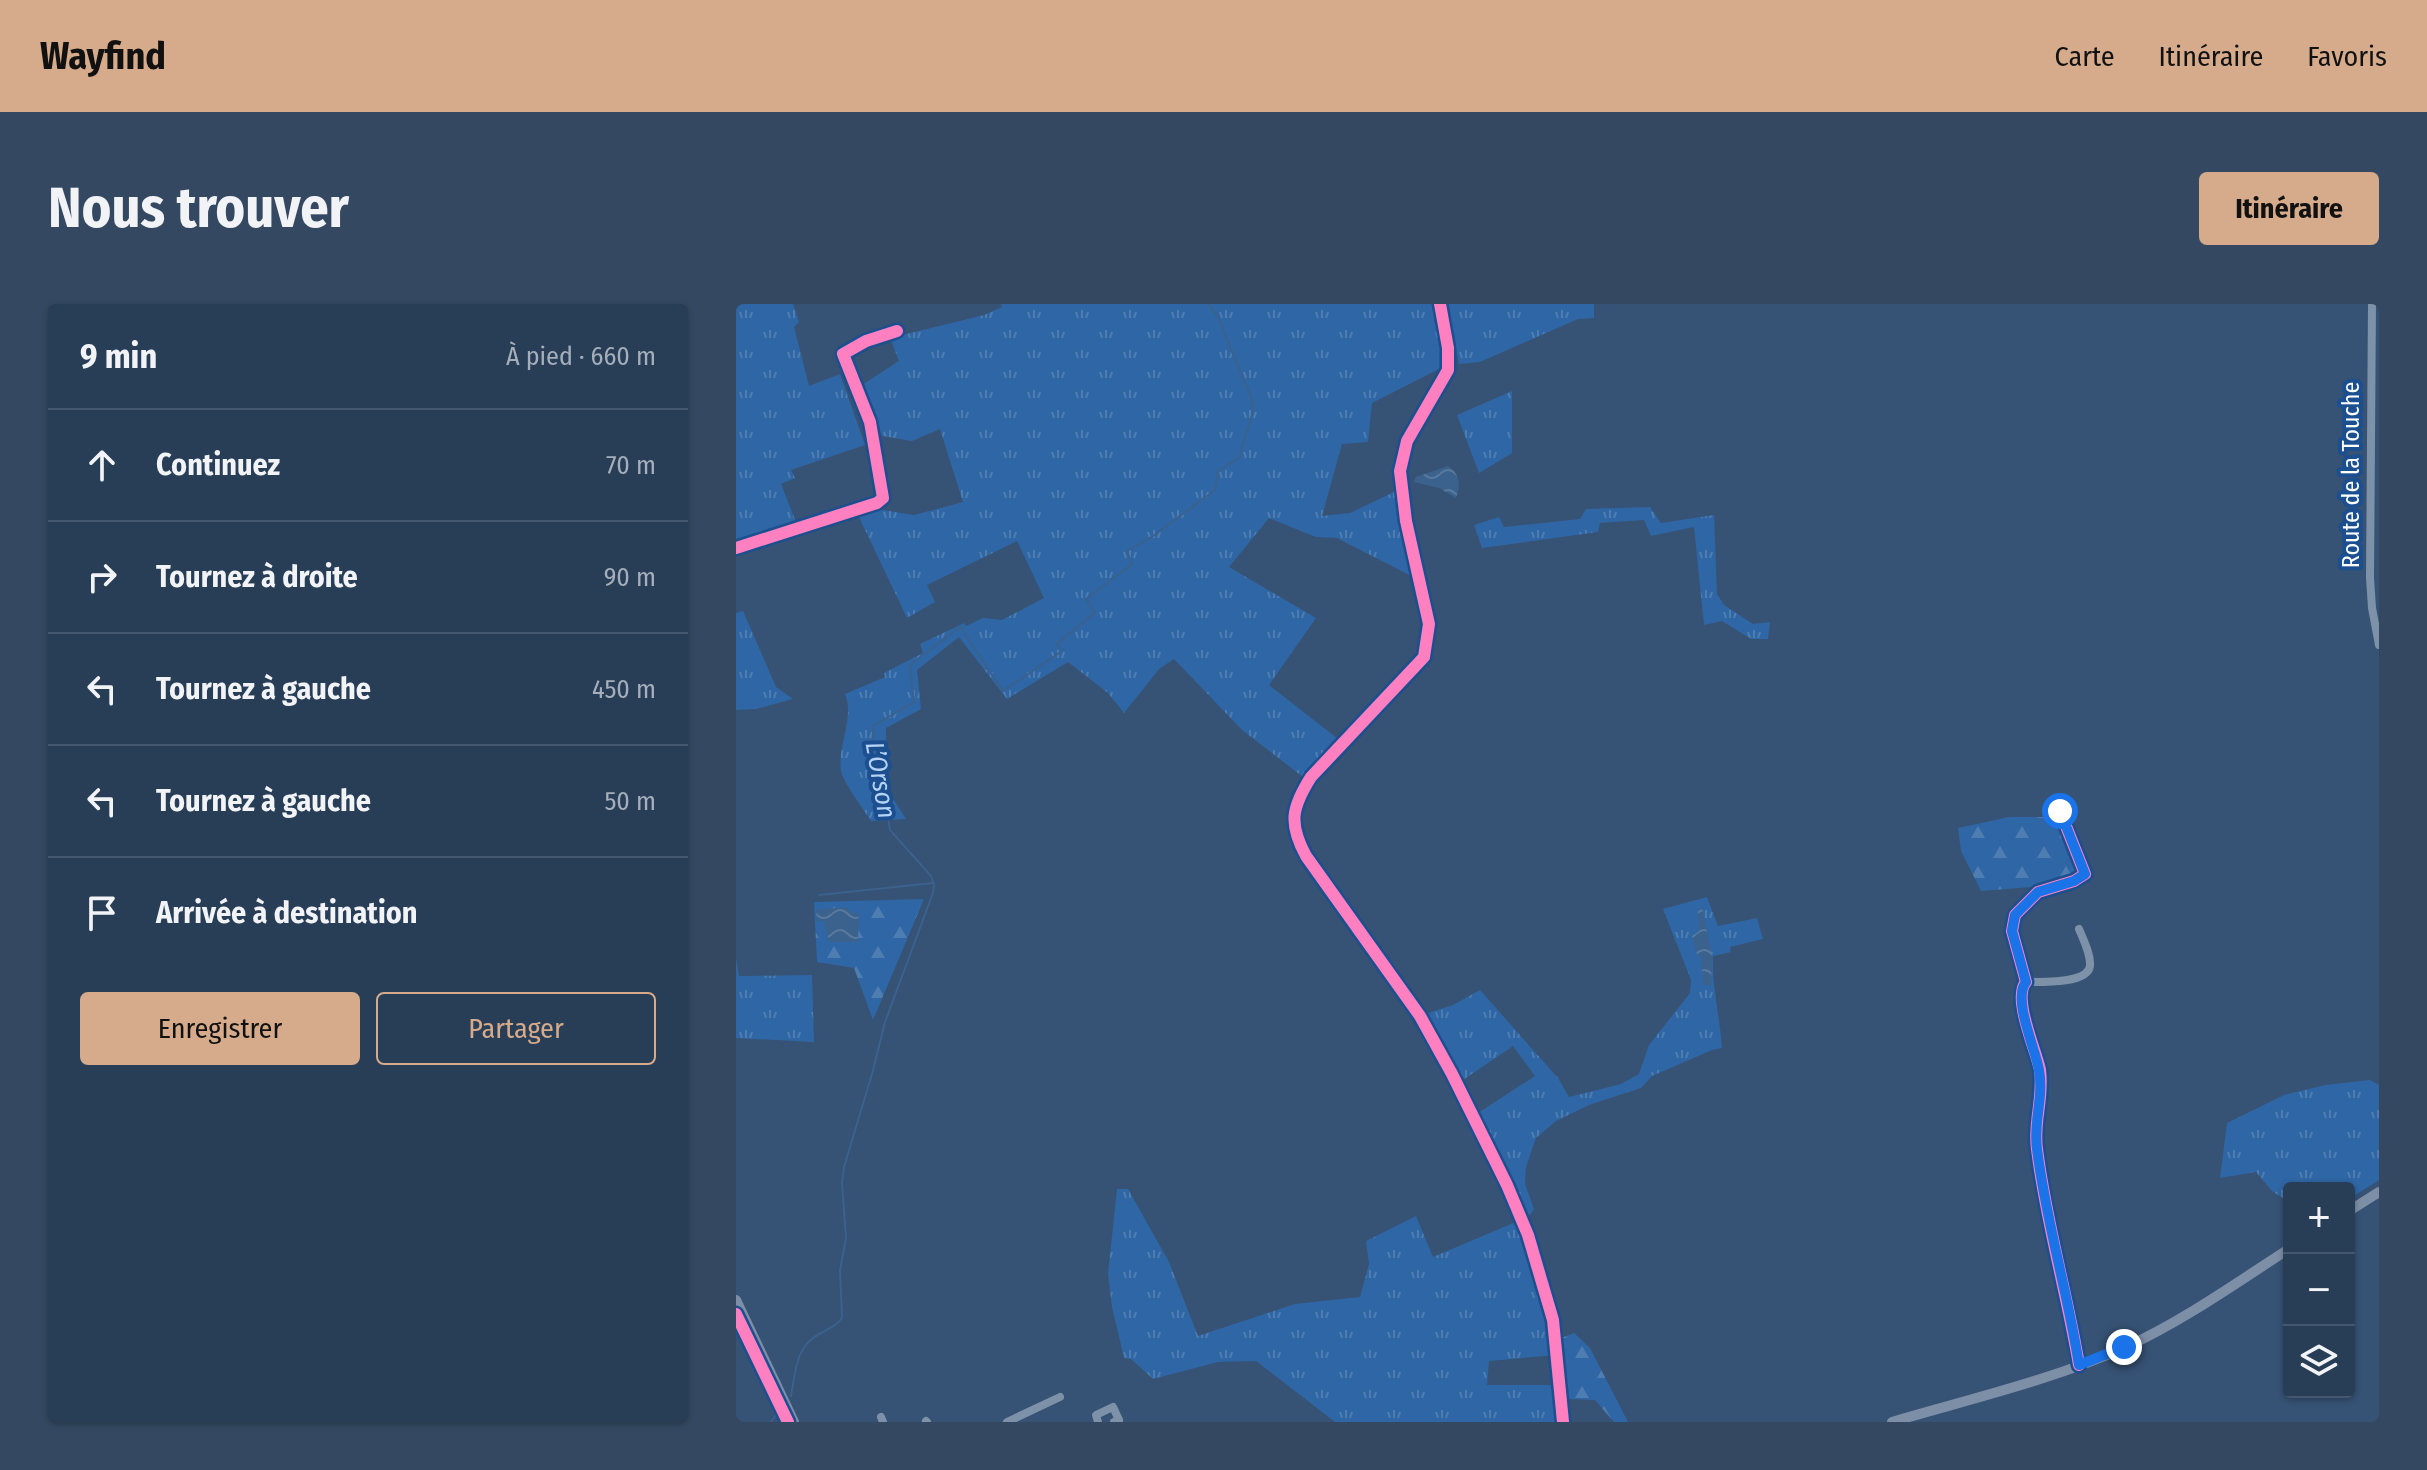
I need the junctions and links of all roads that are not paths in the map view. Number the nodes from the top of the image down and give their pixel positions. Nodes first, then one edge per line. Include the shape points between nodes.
1 (1440, 304) edge
2 (2372, 304) edge
3 (897, 331) dead end
4 (736, 548) edge
5 (2375, 566) edge
6 (2379, 645) edge
7 (2060, 811) dead end
8 (2079, 929) dead end
9 (2026, 982) junction
10 (2379, 1192) edge
11 (2355, 1207) edge
12 (2283, 1253) edge
13 (736, 1300) edge
14 (2079, 1365) junction
15 (1060, 1397) dead end
16 (1029, 1417) edge
17 (794, 1422) edge
18 (1007, 1422) edge
19 (1098, 1422) edge
20 (1114, 1422) edge
21 (1563, 1422) edge
22 (1892, 1422) edge

1 - 21 street via 1448,370 1407,441 1400,471 1429,624 1424,657 1311,777 1298,799 1294,828 1306,856 1420,1016 1507,1185 1553,1320
2 - 5 street, Route de la Touche
3 - 4 street via 843,354 870,422 883,498
5 - 6 street, Route de la Touche via 2372,608
7 - 9 street via 2085,874 2038,892 2015,915 2012,931
8 - 9 street via 2089,972 2055,982
9 - 14 street via 2023,1010 2042,1098 2036,1144
10 - 11 main road
12 - 14 main road via 2146,1337
13 - 17 main road
14 - 22 main road
15 - 16 street
16 - 18 street
19 - 20 street via 1096,1415 1113,1407 1119,1420

